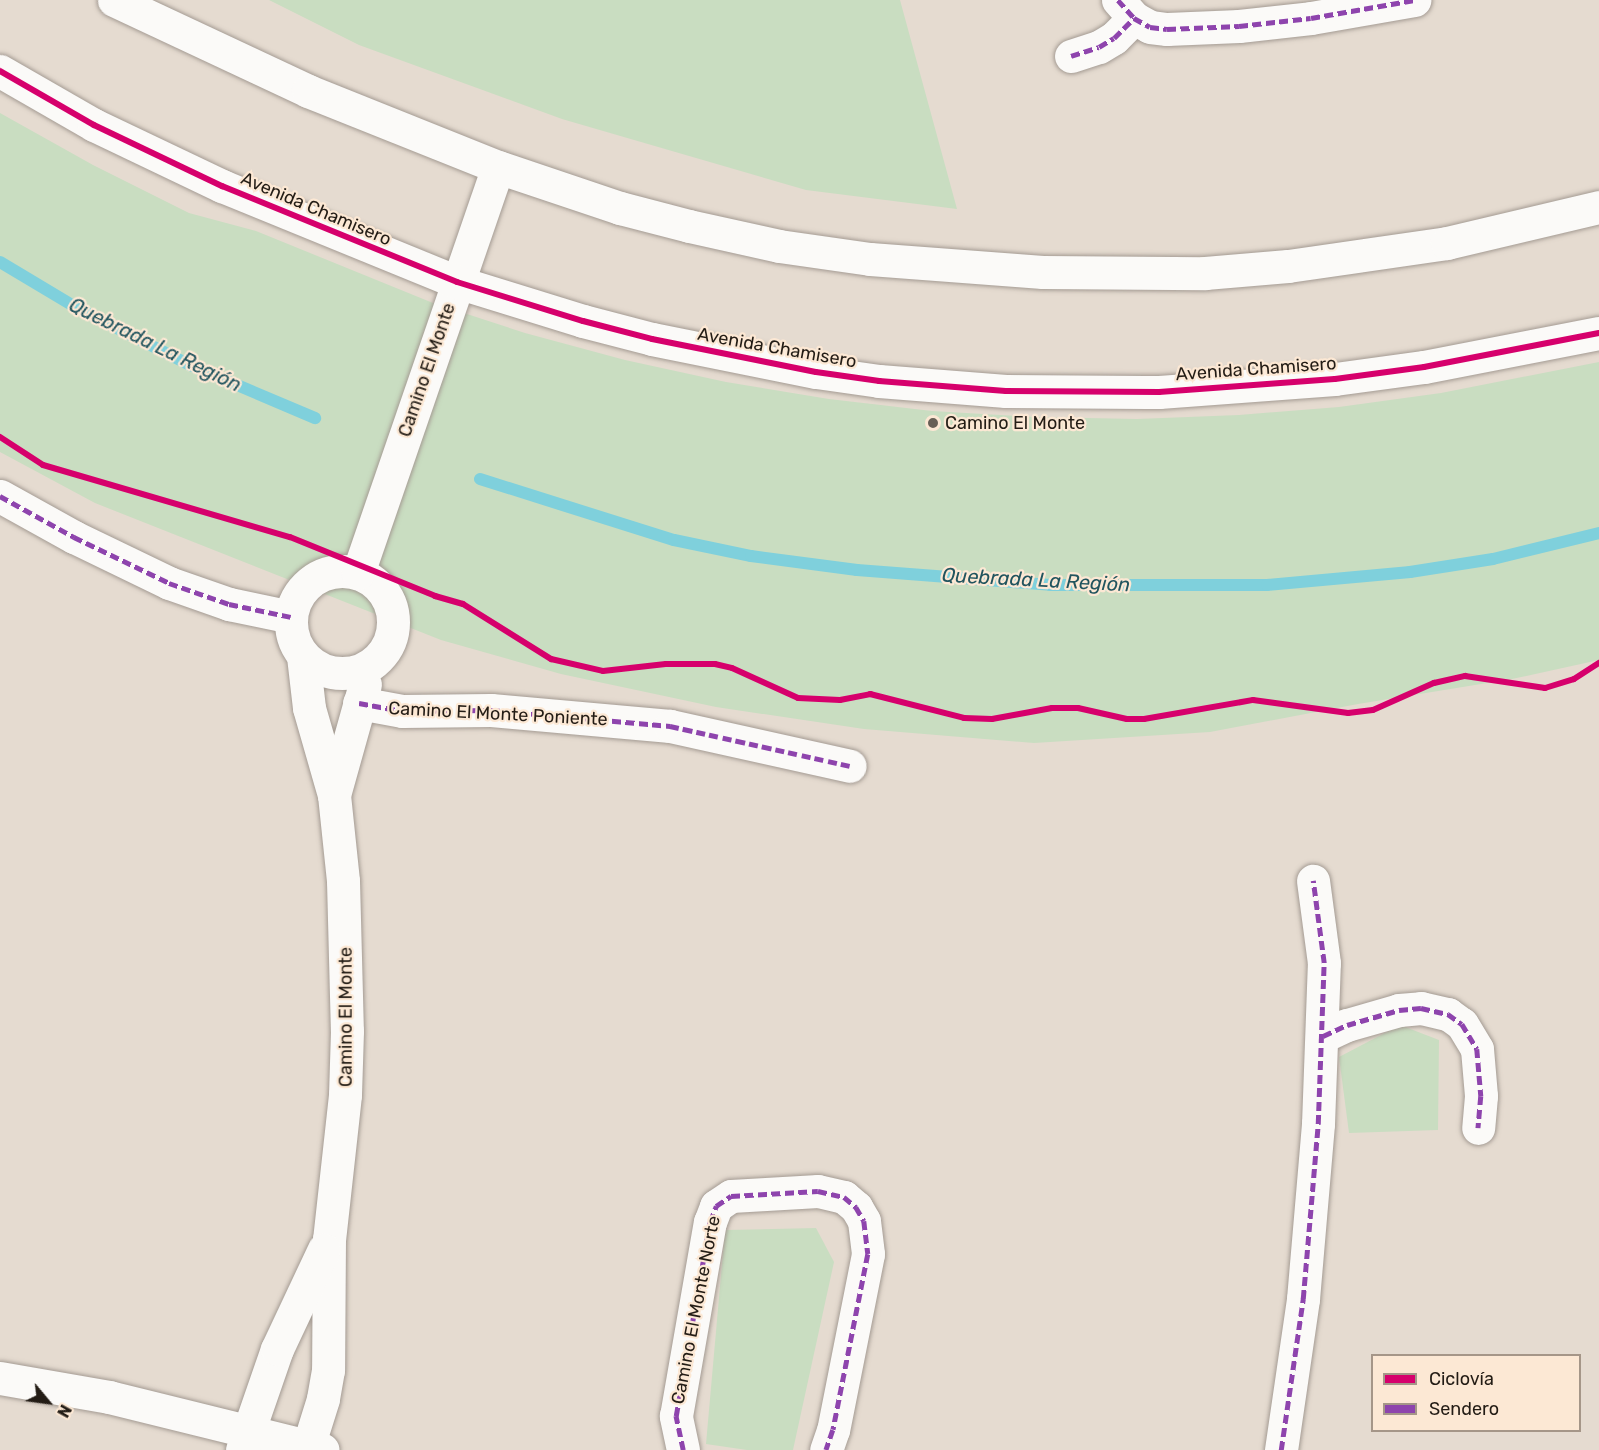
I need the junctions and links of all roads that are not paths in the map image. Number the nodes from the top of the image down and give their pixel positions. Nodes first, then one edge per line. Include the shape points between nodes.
1 (114, 0) edge
2 (1414, 0) edge
3 (1126, 9) edge
4 (1071, 56) dead end
5 (0, 71) edge
6 (498, 167) junction
7 (1599, 207) edge
8 (457, 282) junction
9 (1599, 333) edge
10 (0, 496) edge
11 (358, 573) junction
12 (291, 617) junction
13 (303, 656) junction
14 (374, 663) junction
15 (359, 703) junction
16 (850, 766) dead end
17 (334, 795) junction
18 (1314, 881) dead end
19 (1323, 1036) junction
20 (1478, 1128) dead end
21 (329, 1239) junction
22 (0, 1378) edge
23 (245, 1441) edge
24 (313, 1449) edge
25 (683, 1450) edge
26 (826, 1450) edge
27 (1281, 1450) edge

1 - 6 street via 308,91
2 - 3 street via 1311,18 1167,29 1150,27
3 - 4 street via 1114,38
5 - 8 street, Avenida Chamisero via 94,125 222,186
6 - 7 street via 620,208 779,246 870,259 1043,272 1205,273 1300,265 1447,243
6 - 8 street, Camino El Monte
8 - 9 street, Avenida Chamisero via 583,321 734,358 879,381 1006,391 1159,392 1335,379 1435,365
8 - 11 street, Camino El Monte
10 - 12 street via 169,583 229,604
11 - 12 street via 333,571 309,582 300,592
11 - 14 street via 379,586 391,609 391,639
12 - 13 street via 295,645
13 - 14 street via 335,673 361,670
13 - 17 street, Camino El Monte via 309,708
14 - 15 street, Camino El Monte
15 - 16 street, Camino El Monte Poniente via 402,711 490,710 670,726
15 - 17 street, Camino El Monte
17 - 21 street, Camino El Monte via 343,881 347,1031 344,1106
18 - 19 street via 1324,963
19 - 20 street via 1399,1010 1421,1008 1449,1014 1462,1024 1477,1049
19 - 27 street via 1303,1299
21 - 23 street, Camino El Monte via 277,1348
21 - 24 street, Camino El Monte via 328,1370
22 - 23 street via 110,1397
23 - 24 street
25 - 26 street, Camino El Monte Norte via 676,1416 710,1221 716,1206 731,1196 818,1191 844,1197 856,1207 864,1221 868,1254

